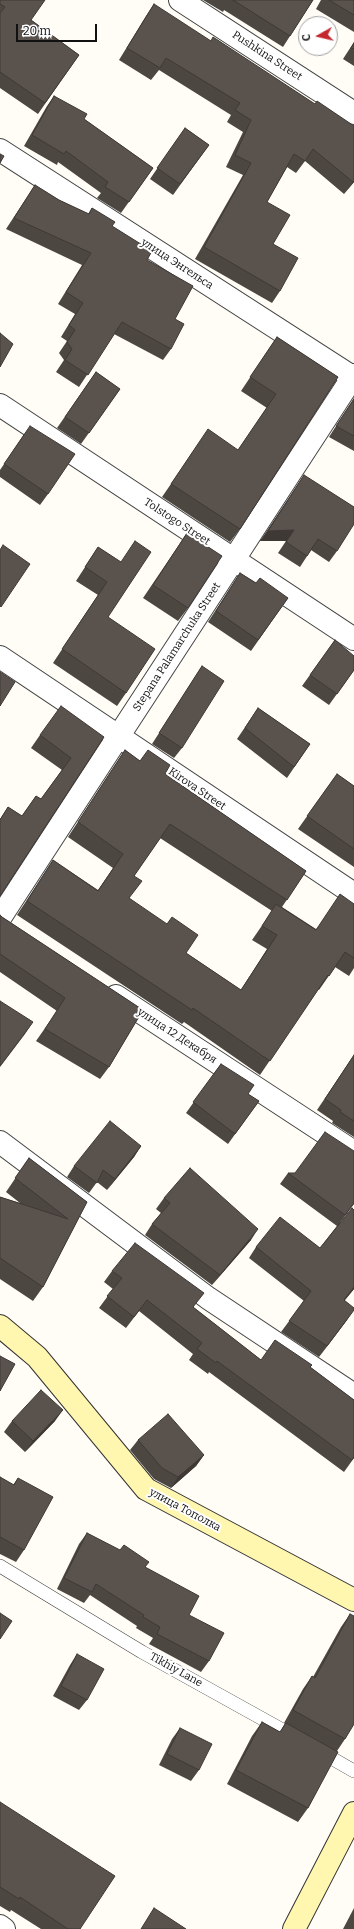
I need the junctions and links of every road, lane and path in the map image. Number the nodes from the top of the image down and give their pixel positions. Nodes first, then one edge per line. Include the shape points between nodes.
1 (180, 0) edge
2 (354, 113) edge
3 (0, 150) edge
4 (354, 377) edge
5 (0, 406) edge
6 (234, 559) junction
7 (354, 639) edge
8 (0, 658) edge
9 (118, 736) junction
10 (354, 894) edge
11 (4, 922) edge
12 (100, 985) edge
13 (0, 1142) edge
14 (354, 1152) edge
15 (0, 1326) edge
16 (354, 1395) edge
17 (0, 1566) edge
18 (354, 1600) edge
19 (354, 1771) edge
20 (354, 1813) edge
21 (0, 1926) edge
22 (4, 1929) edge
23 (294, 1929) edge

1 - 2 street, Pushkina Street
3 - 4 street, улица Энгельса
4 - 6 street, Stepana Palamarchuka Street
5 - 6 street, Tolstogo Street
6 - 7 street, Tolstogo Street
6 - 9 street, Stepana Palamarchuka Street
8 - 9 street, Kirova Street
9 - 10 street, Kirova Street
9 - 11 street, Stepana Palamarchuka Street
12 - 14 street, улица 12 Декабря
13 - 16 street via 208,1298
15 - 18 street, улица Тополка via 38,1357 146,1489
17 - 19 lane, Tikhiy Lane via 142,1652
20 - 23 street
21 - 22 street

